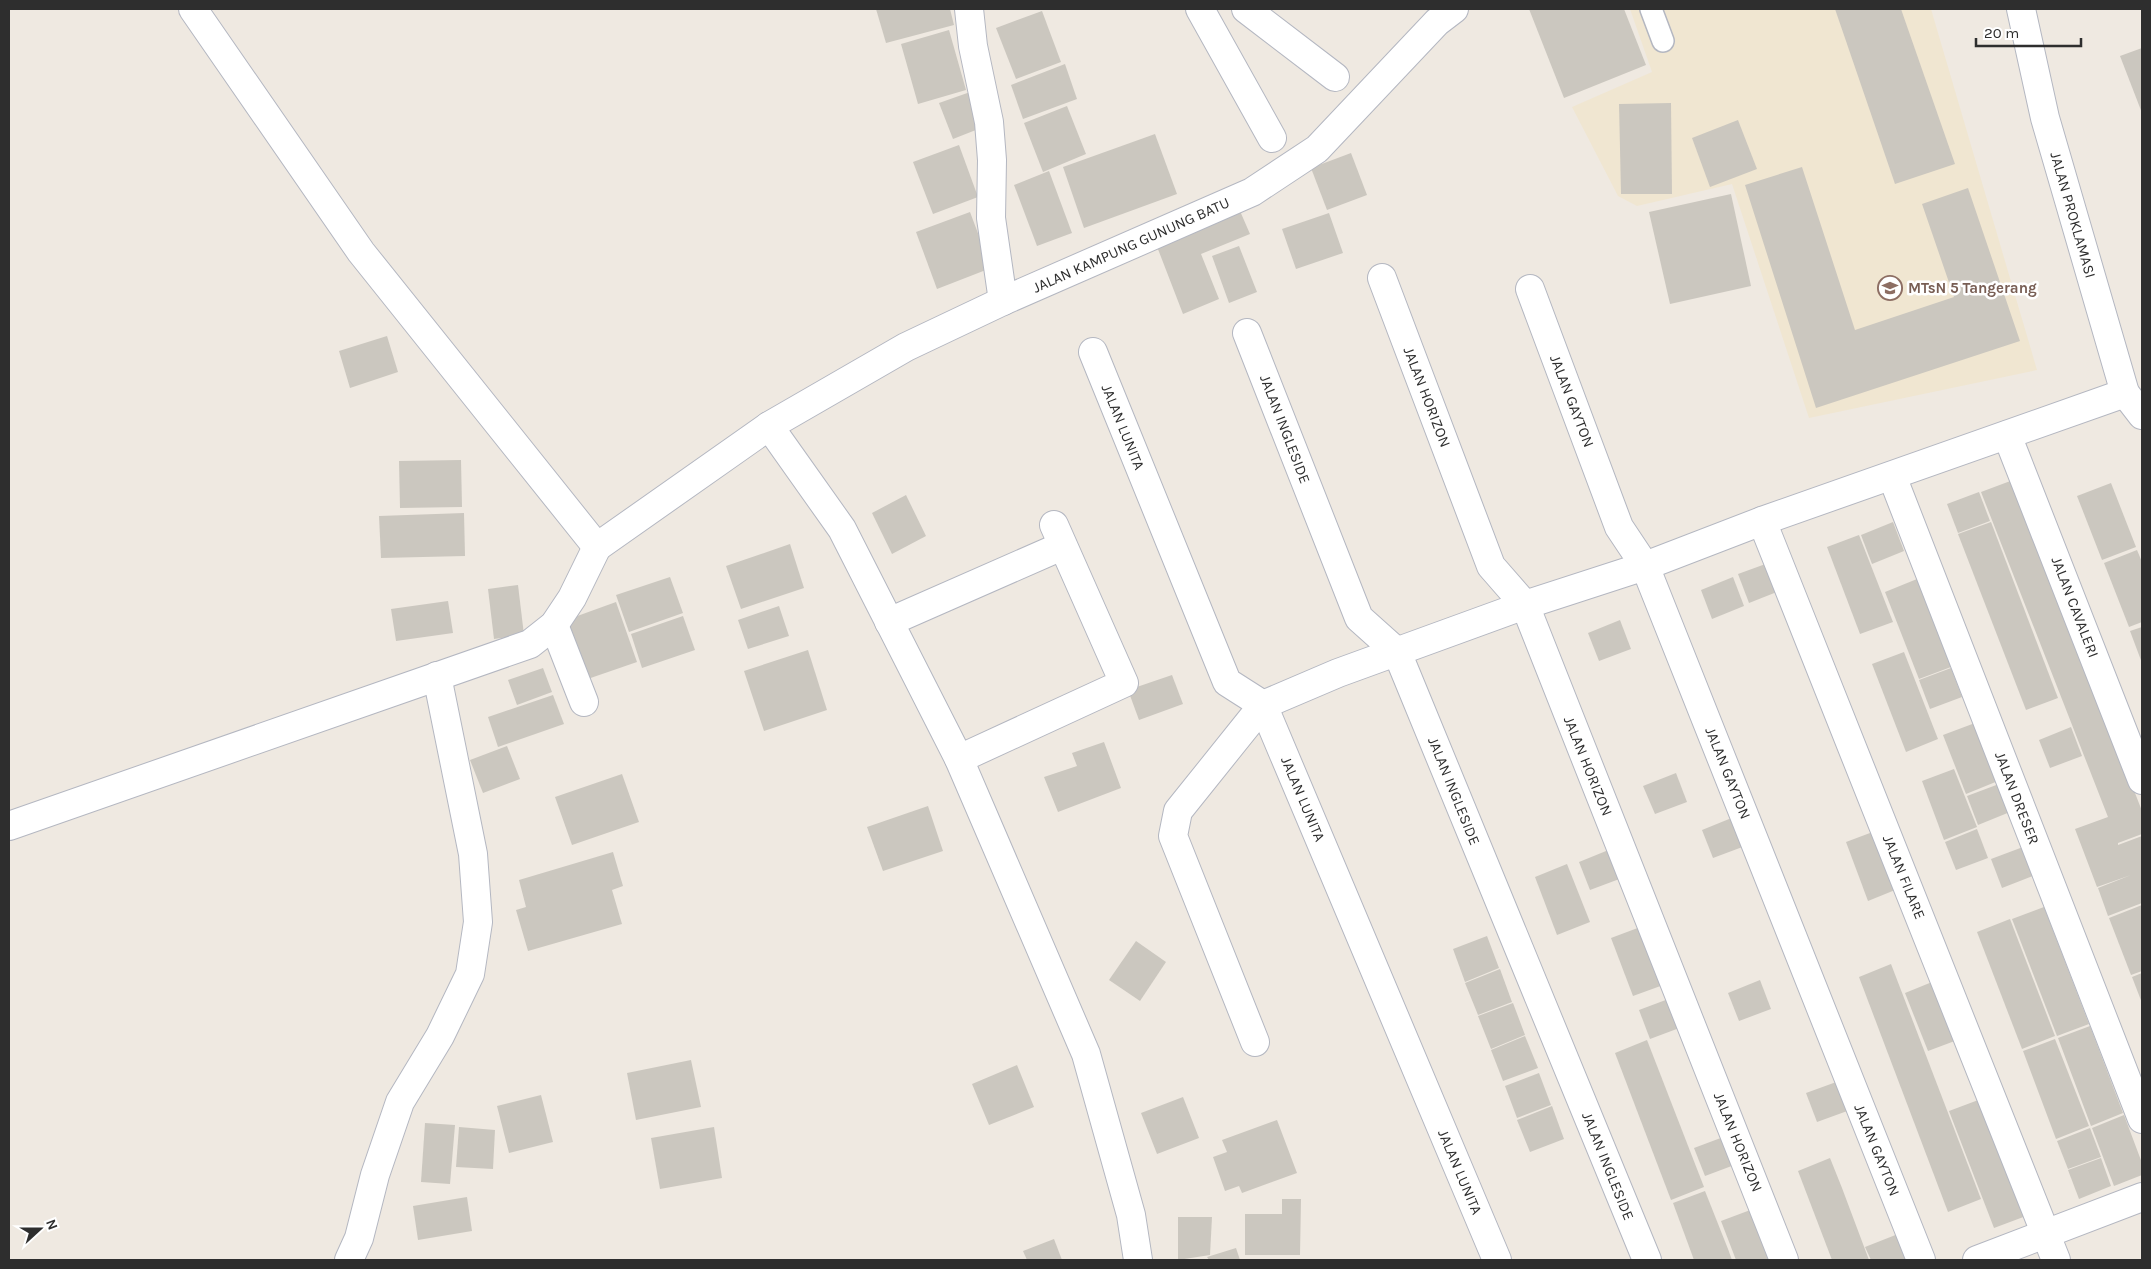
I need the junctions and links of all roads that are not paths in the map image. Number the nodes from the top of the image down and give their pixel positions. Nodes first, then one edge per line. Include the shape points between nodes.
1 (193, 9) edge
2 (969, 9) edge
3 (1200, 9) edge
4 (1246, 9) edge
5 (1454, 9) edge
6 (1651, 9) edge
7 (2021, 9) edge
8 (1662, 41) dead end
9 (1335, 77) dead end
10 (1272, 138) dead end
11 (1382, 278) dead end
12 (1530, 289) dead end
13 (1003, 301) junction
14 (1247, 333) dead end
15 (1093, 352) dead end
16 (2125, 392) junction
17 (2142, 414) edge
18 (768, 426) junction
19 (2007, 435) junction
20 (1892, 476) junction
21 (1762, 521) junction
22 (597, 547) junction
23 (1645, 566) junction
24 (1525, 606) junction
25 (889, 622) junction
26 (554, 625) junction
27 (1397, 652) junction
28 (437, 676) junction
29 (584, 702) dead end
30 (1263, 705) junction
31 (959, 759) junction
32 (2142, 780) edge
33 (9, 826) edge
34 (1255, 1042) dead end
35 (2142, 1120) edge
36 (2142, 1196) edge
37 (2046, 1234) junction
38 (349, 1260) edge
39 (1138, 1260) edge
40 (1497, 1260) edge
41 (1647, 1260) edge
42 (1784, 1260) edge
43 (1921, 1260) edge
44 (1977, 1260) edge
45 (2056, 1260) edge

1 - 22 street via 361,252
2 - 13 street via 973,46 990,122 991,218
3 - 10 street
4 - 9 street
5 - 13 street, JALAN KAMPUNG GUNUNG BATU via 1437,22 1317,149 1252,192
6 - 8 lane
7 - 16 street, JALAN PROKLAMASI via 2045,118
11 - 24 street, JALAN HORIZON via 1491,566
12 - 23 street, JALAN GAYTON via 1619,527
13 - 18 street, JALAN KAMPUNG GUNUNG BATU via 906,347
14 - 27 street, JALAN INGLESIDE via 1359,618
15 - 30 street, JALAN LUNITA via 1227,682
16 - 17 street, JALAN PROKLAMASI
16 - 19 street
18 - 22 street, JALAN KAMPUNG GUNUNG BATU
18 - 25 street via 842,529
19 - 20 street
19 - 32 street, JALAN CAVALERI
20 - 21 street
20 - 35 street, JALAN DRESER
21 - 23 street
21 - 37 street, JALAN FILARE
22 - 26 street via 572,598
23 - 24 street
23 - 43 street, JALAN GAYTON
24 - 27 street
24 - 42 street, JALAN HORIZON
25 - 31 street
25 - 31 street via 1058,535 1124,683
26 - 28 street via 530,644
26 - 29 street
27 - 30 street
27 - 41 street, JALAN INGLESIDE
28 - 33 street
28 - 38 street via 472,854 478,922 470,974 440,1036 400,1102 374,1175 359,1238
30 - 34 street via 1178,811 1173,836
30 - 40 street, JALAN LUNITA
31 - 39 street via 1086,1054 1131,1215
36 - 37 street
37 - 44 street
37 - 45 street, JALAN FILARE

